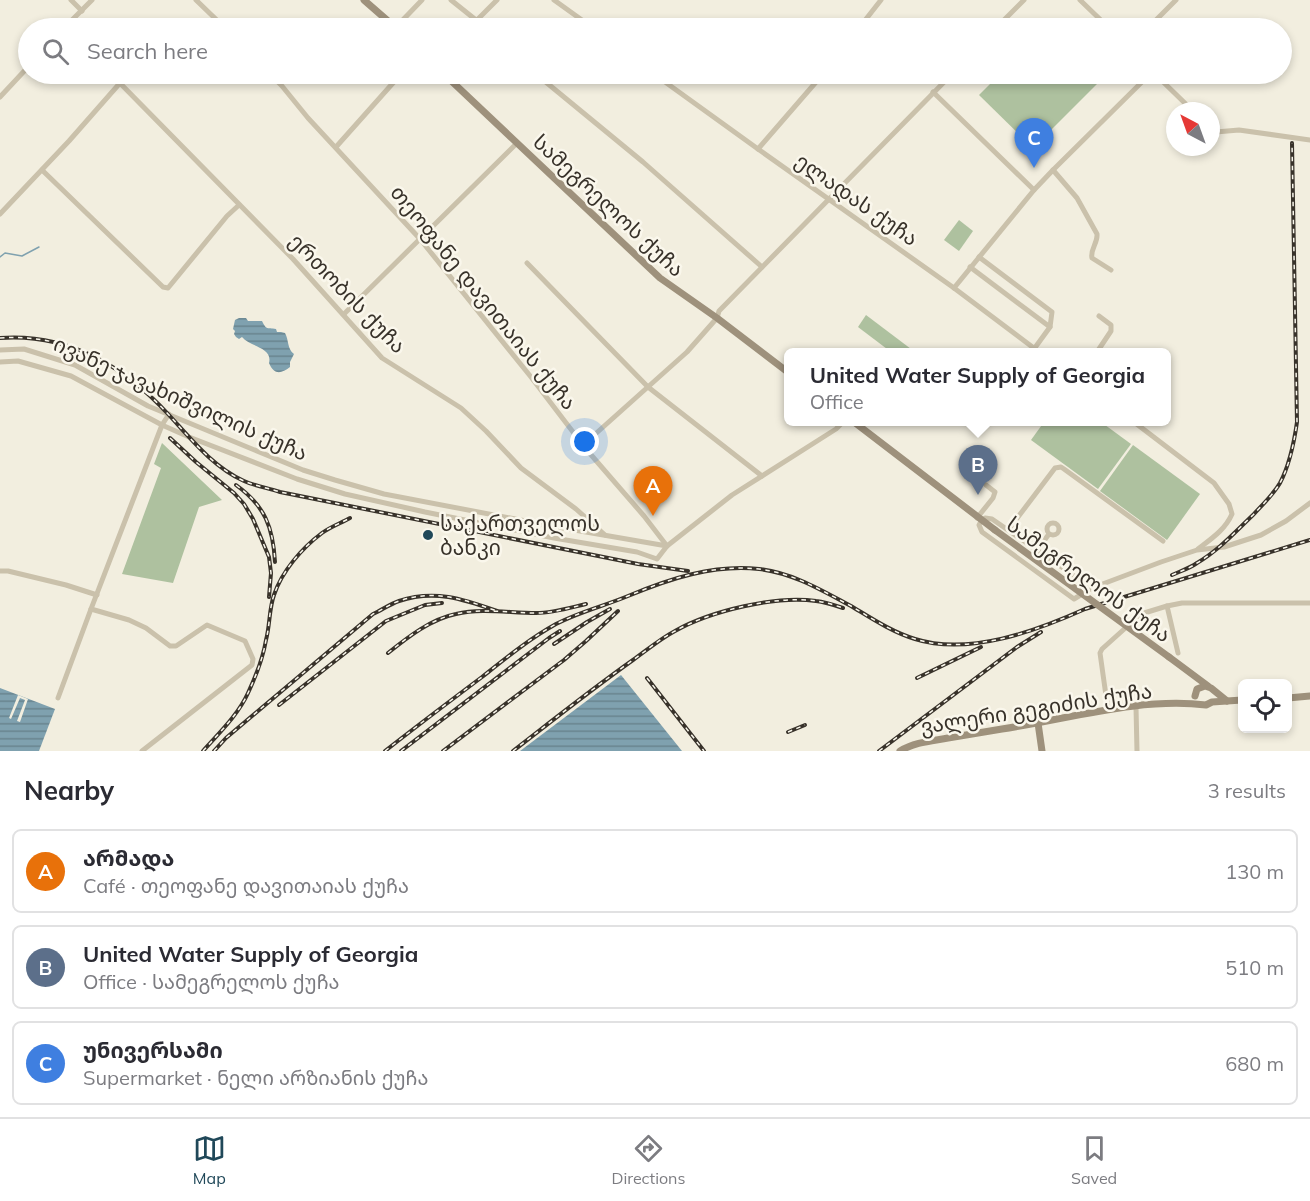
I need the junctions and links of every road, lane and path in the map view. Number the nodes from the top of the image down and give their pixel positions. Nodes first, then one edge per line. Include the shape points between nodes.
1 (71, 0) edge
2 (92, 0) edge
3 (196, 0) edge
4 (364, 0) edge
5 (422, 0) edge
6 (451, 0) edge
7 (497, 0) edge
8 (554, 0) edge
9 (881, 0) edge
10 (1024, 0) edge
11 (1080, 0) edge
12 (1176, 0) edge
13 (82, 11) junction
14 (76, 18) edge
15 (215, 18) edge
16 (384, 18) edge
17 (405, 18) edge
18 (474, 18) edge
19 (479, 18) edge
20 (579, 18) edge
21 (866, 18) edge
22 (1006, 18) edge
23 (1099, 18) edge
24 (1158, 18) edge
25 (18, 78) edge
26 (119, 84) edge
27 (121, 84) edge
28 (280, 84) edge
29 (392, 84) edge
30 (455, 84) edge
31 (548, 84) edge
32 (668, 84) edge
33 (814, 84) edge
34 (941, 84) edge
35 (1140, 84) edge
36 (1165, 84) edge
37 (933, 92) junction
38 (0, 97) edge
39 (1184, 102) edge
40 (1220, 132) edge
41 (1310, 140) edge
42 (517, 143) junction
43 (336, 147) junction
44 (758, 149) junction
45 (42, 170) junction
46 (1053, 170) junction
47 (1034, 190) junction
48 (827, 199) junction
49 (240, 205) junction
50 (0, 214) edge
51 (420, 239) junction
52 (979, 257) junction
53 (527, 263) dead end
54 (762, 267) junction
55 (970, 267) junction
56 (1111, 270) dead end
57 (954, 288) junction
58 (344, 315) junction
59 (1099, 316) dead end
60 (717, 318) junction
61 (1050, 327) junction
62 (1033, 348) edge
63 (1039, 348) edge
64 (1100, 348) edge
65 (0, 350) edge
66 (0, 362) edge
67 (784, 370) edge
68 (648, 387) junction
69 (169, 414) junction
70 (162, 425) junction
71 (839, 426) edge
72 (859, 426) edge
73 (1139, 426) edge
74 (583, 445) junction
75 (762, 476) junction
76 (986, 485) dead end
77 (1310, 503) edge
78 (979, 519) junction
79 (1009, 530) junction
80 (1049, 534) dead end
81 (606, 536) junction
82 (1163, 541) dead end
83 (667, 546) junction
84 (1038, 549) junction
85 (1197, 550) junction
86 (0, 571) edge
87 (1092, 588) junction
88 (97, 595) junction
89 (1310, 603) edge
90 (1167, 606) junction
91 (91, 609) junction
92 (1178, 653) dead end
93 (1192, 673) junction
94 (1210, 687) junction
95 (1196, 693) junction
96 (1310, 696) edge
97 (58, 698) dead end
98 (1292, 698) edge
99 (1238, 700) edge
100 (1227, 701) junction
101 (1212, 702) junction
102 (1178, 703) junction
103 (1199, 703) junction
104 (1136, 707) junction
105 (1108, 710) junction
106 (1038, 723) junction
107 (142, 751) edge
108 (900, 751) edge
109 (1042, 751) edge
110 (1137, 751) edge

1 - 13 street
2 - 13 street
3 - 15 street
4 - 16 main road
5 - 17 street
6 - 18 street
7 - 19 street
8 - 20 street
9 - 21 street
10 - 22 street
11 - 23 street
12 - 24 street
13 - 14 street
25 - 38 street
26 - 45 street
27 - 49 street, ერთობის ქუჩა
28 - 43 street, თეოფანე დავითაიას ქუჩა
29 - 43 street
30 - 42 main road, სამეგრელოს ქუჩა
31 - 54 street
32 - 44 street, ელადას ქუჩა
33 - 44 street
34 - 37 street
35 - 46 street
36 - 39 street
37 - 47 street
37 - 48 street
40 - 41 street via 1239,130
42 - 51 street
42 - 60 main road, სამეგრელოს ქუჩა via 660,278
43 - 51 street, თეოფანე დავითაიას ქუჩა
44 - 48 street, ელადას ქუჩა
45 - 49 street via 168,288
45 - 50 street
46 - 47 street
46 - 56 street via 1077,198 1097,234 1092,258
47 - 52 street
48 - 54 street
48 - 57 street, ელადას ქუჩა
49 - 58 street, ერთობის ქუჩა
51 - 58 street
51 - 74 street, თეოფანე დავითაიას ქუჩა
52 - 55 street
52 - 61 street via 1048,308 1052,312
53 - 68 street
54 - 60 street via 719,311
55 - 57 street
55 - 61 street
57 - 62 street, ელადას ქუჩა
58 - 81 street, ერთობის ქუჩა via 382,358 461,408 521,468
59 - 64 street via 1111,325
60 - 67 main road, სამეგრელოს ქუჩა
60 - 68 street
61 - 63 street
65 - 69 street, ივანე ჯავახიშვილის ქუჩა via 24,349 75,365
66 - 70 street via 18,361 71,376
68 - 74 street
68 - 75 street
69 - 70 street
69 - 81 street, ივანე ჯავახიშვილის ქუჩა via 303,470 384,494
70 - 83 street via 345,494 637,552 657,560
70 - 88 street
71 - 75 street
72 - 78 main road, სამეგრელოს ქუჩა
73 - 85 street via 1214,483 1232,510 1227,524
74 - 83 street, თეოფანე დავითაიას ქუჩა
75 - 83 street
76 - 78 street via 995,492
77 - 85 street via 1261,536
78 - 79 street via 990,518
78 - 87 street via 982,532 1073,599
78 - 93 main road, სამეგრელოს ქუჩა, bridge
79 - 82 street via 1055,468 1061,467
79 - 84 street
80 - 84 street
81 - 83 street, ივანე ჯავახიშვილის ქუჩა
84 - 87 street
85 - 87 street
86 - 88 street
88 - 91 street
89 - 90 street
90 - 92 street
90 - 105 street via 1141,614 1102,649
91 - 97 street
91 - 107 street via 129,620 170,646 207,626 245,641 253,658 252,665
93 - 94 main road, სამეგრელოს ქუჩა
93 - 95 main road
94 - 95 main road via 1202,686
94 - 100 main road, სამეგრელოს ქუჩა
94 - 101 main road
95 - 102 main road, ვალერი გეგიძის ქუჩა
95 - 103 main road
96 - 98 main road
99 - 100 main road
100 - 101 main road
101 - 103 main road
102 - 103 main road, ვალერი გეგიძის ქუჩა
102 - 104 main road, ვალერი გეგიძის ქუჩა
104 - 105 main road, ვალერი გეგიძის ქუჩა
104 - 110 street
105 - 106 main road, ვალერი გეგიძის ქუჩა
106 - 108 main road, ვალერი გეგიძის ქუჩა via 920,742
106 - 109 main road

